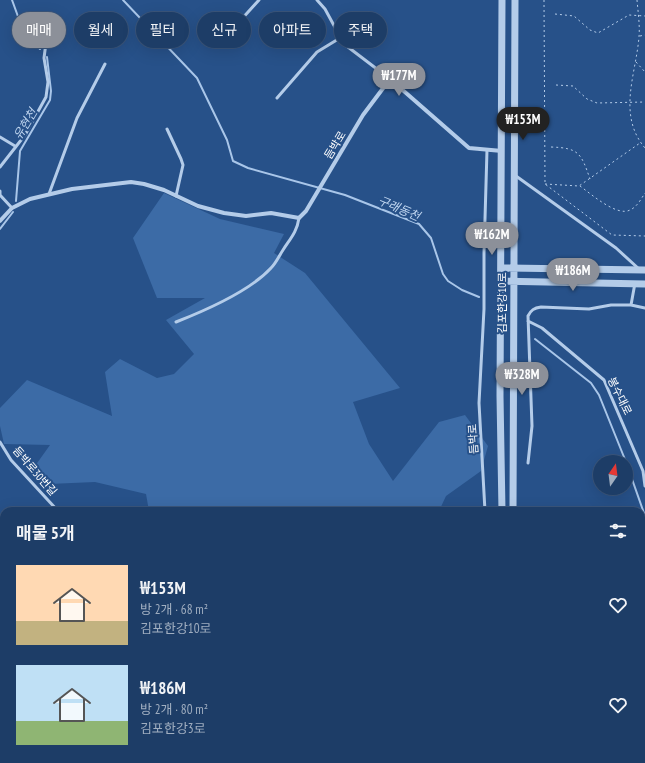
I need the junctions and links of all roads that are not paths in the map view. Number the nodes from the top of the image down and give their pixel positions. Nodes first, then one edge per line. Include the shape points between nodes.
1 (258, 0) edge
2 (317, 0) edge
3 (502, 0) edge
4 (515, 0) edge
5 (248, 12) edge
6 (334, 26) edge
7 (334, 42) edge
8 (46, 48) edge
9 (349, 48) edge
10 (105, 64) dead end
11 (390, 79) junction
12 (277, 98) dead end
13 (167, 129) dead end
14 (0, 137) edge
15 (15, 146) junction
16 (487, 150) junction
17 (502, 150) junction
18 (0, 167) edge
19 (514, 174) junction
20 (0, 191) edge
21 (49, 194) junction
22 (0, 195) edge
23 (176, 196) junction
24 (12, 208) junction
25 (299, 218) junction
26 (0, 221) edge
27 (501, 268) junction
28 (514, 268) junction
29 (642, 270) edge
30 (501, 281) junction
31 (514, 282) junction
32 (635, 284) junction
33 (645, 284) edge
34 (631, 305) junction
35 (645, 308) edge
36 (528, 321) junction
37 (176, 322) dead end
38 (0, 442) edge
39 (528, 464) dead end
40 (645, 486) edge
41 (54, 507) edge
42 (485, 507) edge
43 (502, 507) edge
44 (513, 507) edge

1 - 5 lane
2 - 6 lane
3 - 17 street, 김포한강10로
4 - 19 street, 김포한강10로
7 - 12 lane via 317,52
8 - 15 lane via 44,58 48,82 46,97 25,135
9 - 11 lane
10 - 21 lane via 77,118
11 - 16 street via 469,148
11 - 25 street, 듬박로 via 363,115 306,211
13 - 23 lane via 182,165
14 - 15 lane
15 - 18 lane
16 - 17 street
16 - 42 lane, 듬박로 via 484,309 479,403
17 - 27 street, 김포한강10로
19 - 28 street, 김포한강10로
19 - 29 lane
20 - 22 lane
21 - 23 street via 83,187 131,182
21 - 24 street
22 - 24 lane
23 - 25 street via 198,206 234,215 257,216 271,213
24 - 26 street
25 - 37 lane via 298,227 292,238 270,270 220,303
27 - 28 street
27 - 30 street, 김포한강10로
28 - 29 street
28 - 31 street, 김포한강10로
30 - 31 street
30 - 43 street, 김포한강10로
31 - 32 street
31 - 44 street, 김포한강10로
32 - 33 street
32 - 34 lane
34 - 35 lane
34 - 36 lane via 611,304 589,309 535,308 530,311
36 - 39 lane via 532,426
36 - 40 lane, 봉수대로 via 542,328 604,380 643,471
38 - 41 lane, 듬박로30번길 via 11,460

